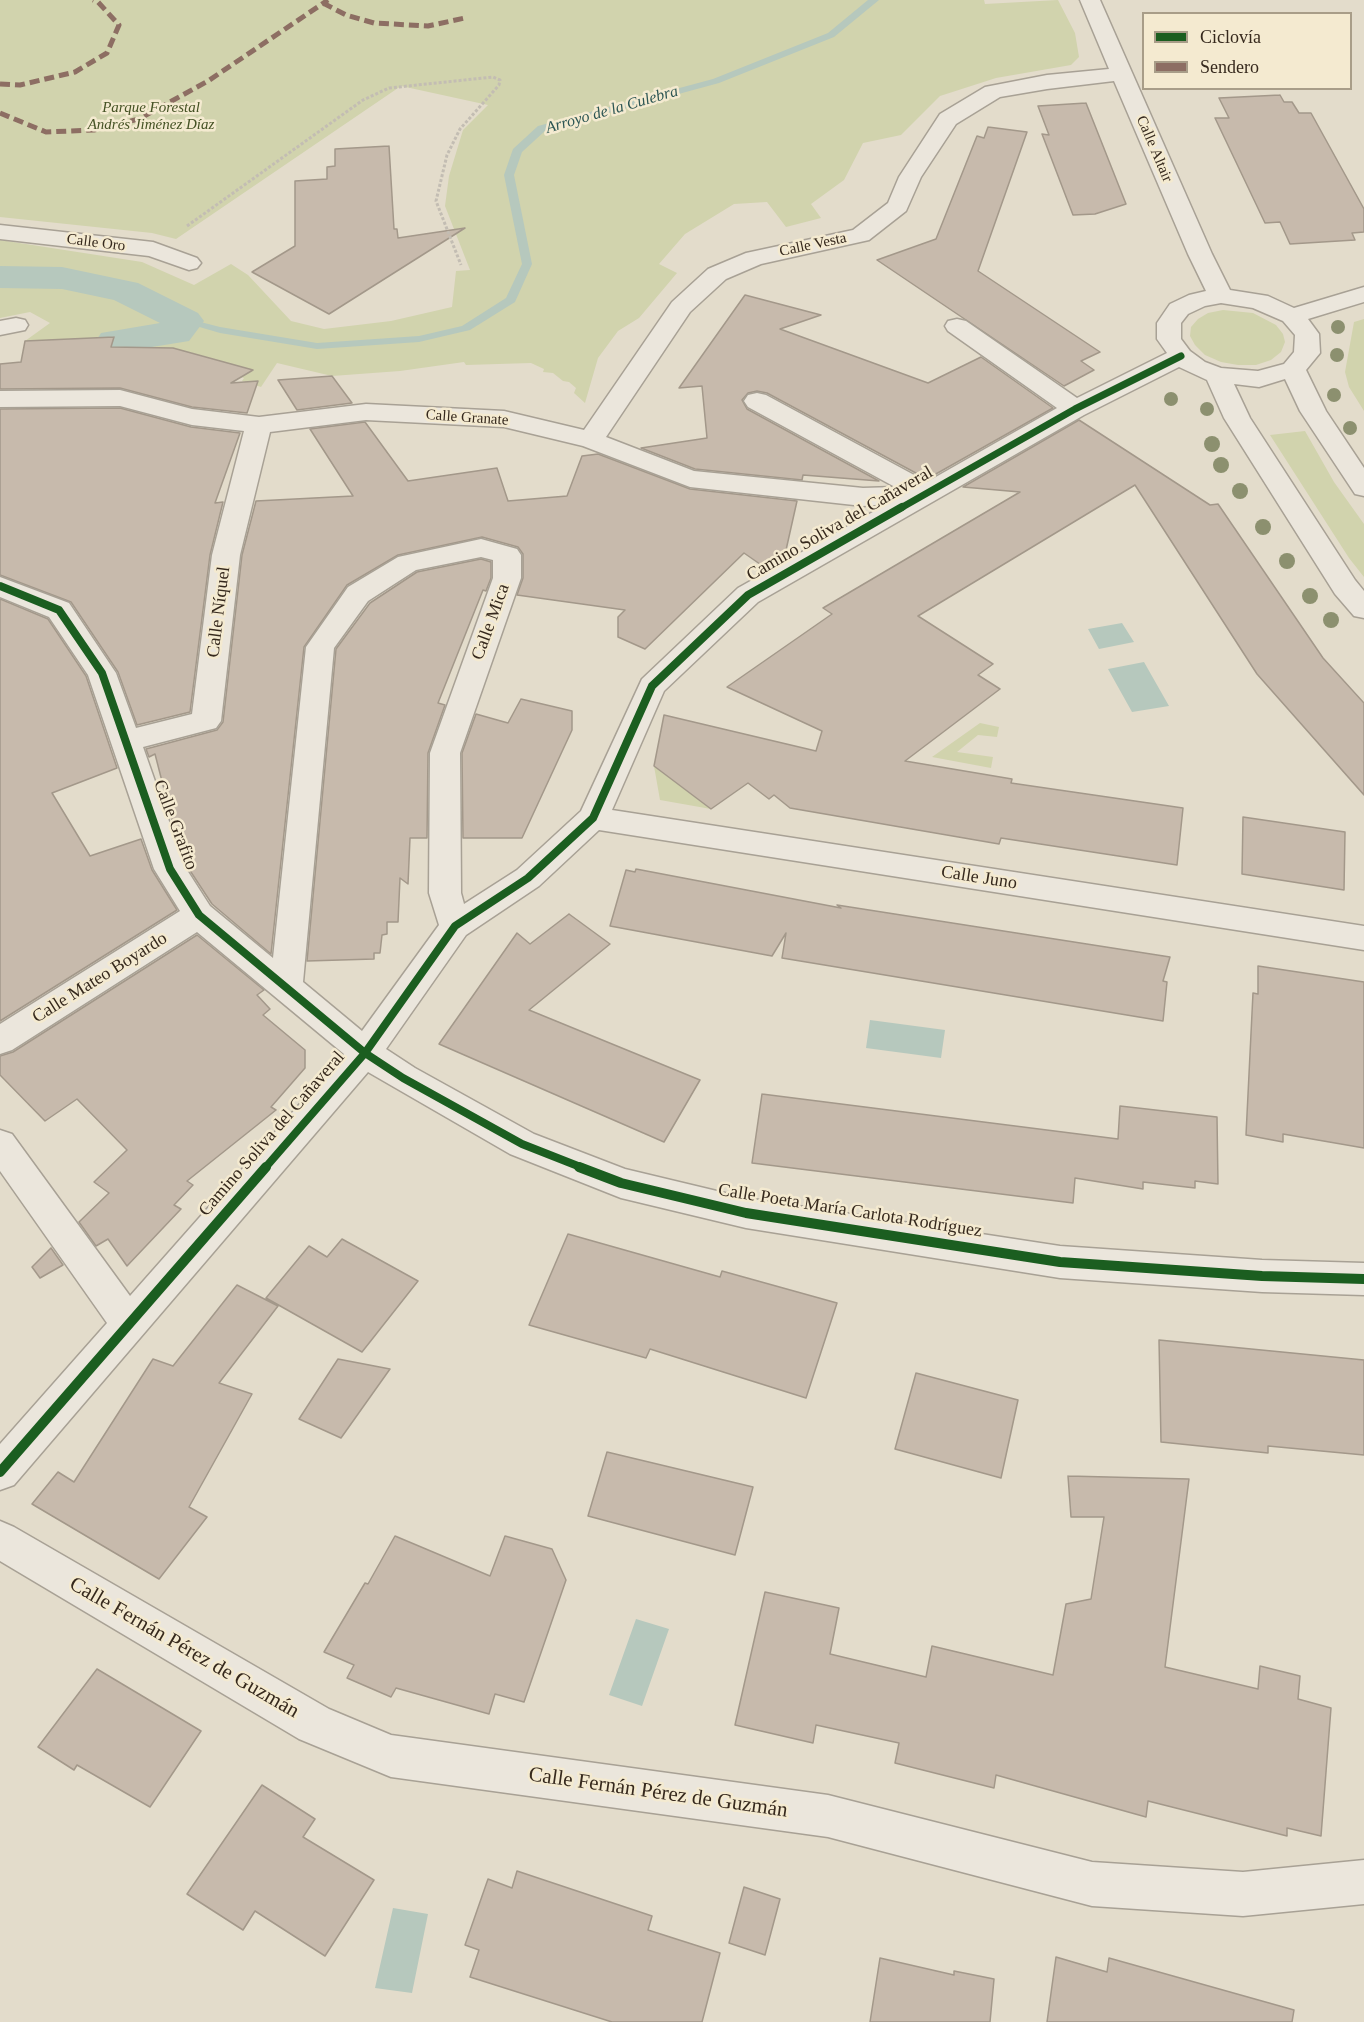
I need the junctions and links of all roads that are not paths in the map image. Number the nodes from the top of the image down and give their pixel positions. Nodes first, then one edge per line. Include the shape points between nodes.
1 (1090, 0) edge
2 (1122, 74) junction
3 (0, 232) edge
4 (189, 263) dead end
5 (1364, 294) edge
6 (1221, 296) junction
7 (1292, 316) junction
8 (957, 326) dead end
9 (1181, 356) junction
10 (1293, 369) junction
11 (1217, 375) junction
12 (0, 399) edge
13 (757, 401) dead end
14 (1075, 409) junction
15 (259, 425) junction
16 (591, 440) junction
17 (1364, 488) edge
18 (927, 493) junction
19 (0, 586) edge
20 (1364, 609) edge
21 (126, 741) junction
22 (593, 818) junction
23 (199, 915) junction
24 (455, 926) junction
25 (1364, 938) edge
26 (286, 986) junction
27 (0, 1041) edge
28 (365, 1053) junction
29 (0, 1144) edge
30 (1364, 1279) edge
31 (129, 1323) junction
32 (0, 1472) edge
33 (0, 1540) edge
34 (1364, 1882) edge

1 - 2 street, Calle Altair
2 - 6 street, Calle Altair
2 - 16 street, Calle Vesta via 993,92 948,118 910,177 898,206 861,235 754,258 717,274 681,307
3 - 4 street, Calle Oro via 153,249
5 - 7 street
6 - 7 street via 1259,301
6 - 9 street via 1197,300 1179,309 1169,323 1169,339
7 - 10 street via 1307,334 1307,353
8 - 14 street
9 - 11 street
9 - 14 street, Camino Soliva del Cañaveral
10 - 11 street via 1259,379
10 - 17 street via 1313,411
11 - 20 street via 1237,418 1345,587
12 - 15 street, Calle Granate via 120,398 192,417
13 - 18 street
14 - 18 street, Camino Soliva del Cañaveral
15 - 16 street, Calle Granate via 366,412 504,419
15 - 21 street, Calle Níquel via 226,555 206,721
16 - 18 street, Calle Granate via 690,479 863,497
18 - 22 street, Camino Soliva del Cañaveral via 748,595 652,686
19 - 21 street, Calle Grafito via 59,610 102,673
21 - 23 street, Calle Grafito via 170,869
22 - 24 street, Camino Soliva del Cañaveral via 528,878
22 - 25 street, Calle Juno
23 - 26 street, Calle Grafito
23 - 27 street, Calle Mateo Boyardo
24 - 26 street, Calle Mica via 445,893 445,753 507,578 507,555 481,548 408,563 358,594 320,646
24 - 28 street, Camino Soliva del Cañaveral
26 - 28 street, Calle Grafito
28 - 30 street, Calle Poeta María Carlota Rodríguez via 522,1144 621,1183 746,1214 1060,1262
28 - 31 street, Camino Soliva del Cañaveral
29 - 31 street
31 - 32 street, Camino Soliva del Cañaveral
33 - 34 street, Calle Fernán Pérez de Guzmán via 314,1724 391,1756 828,1816 1092,1884 1243,1894

